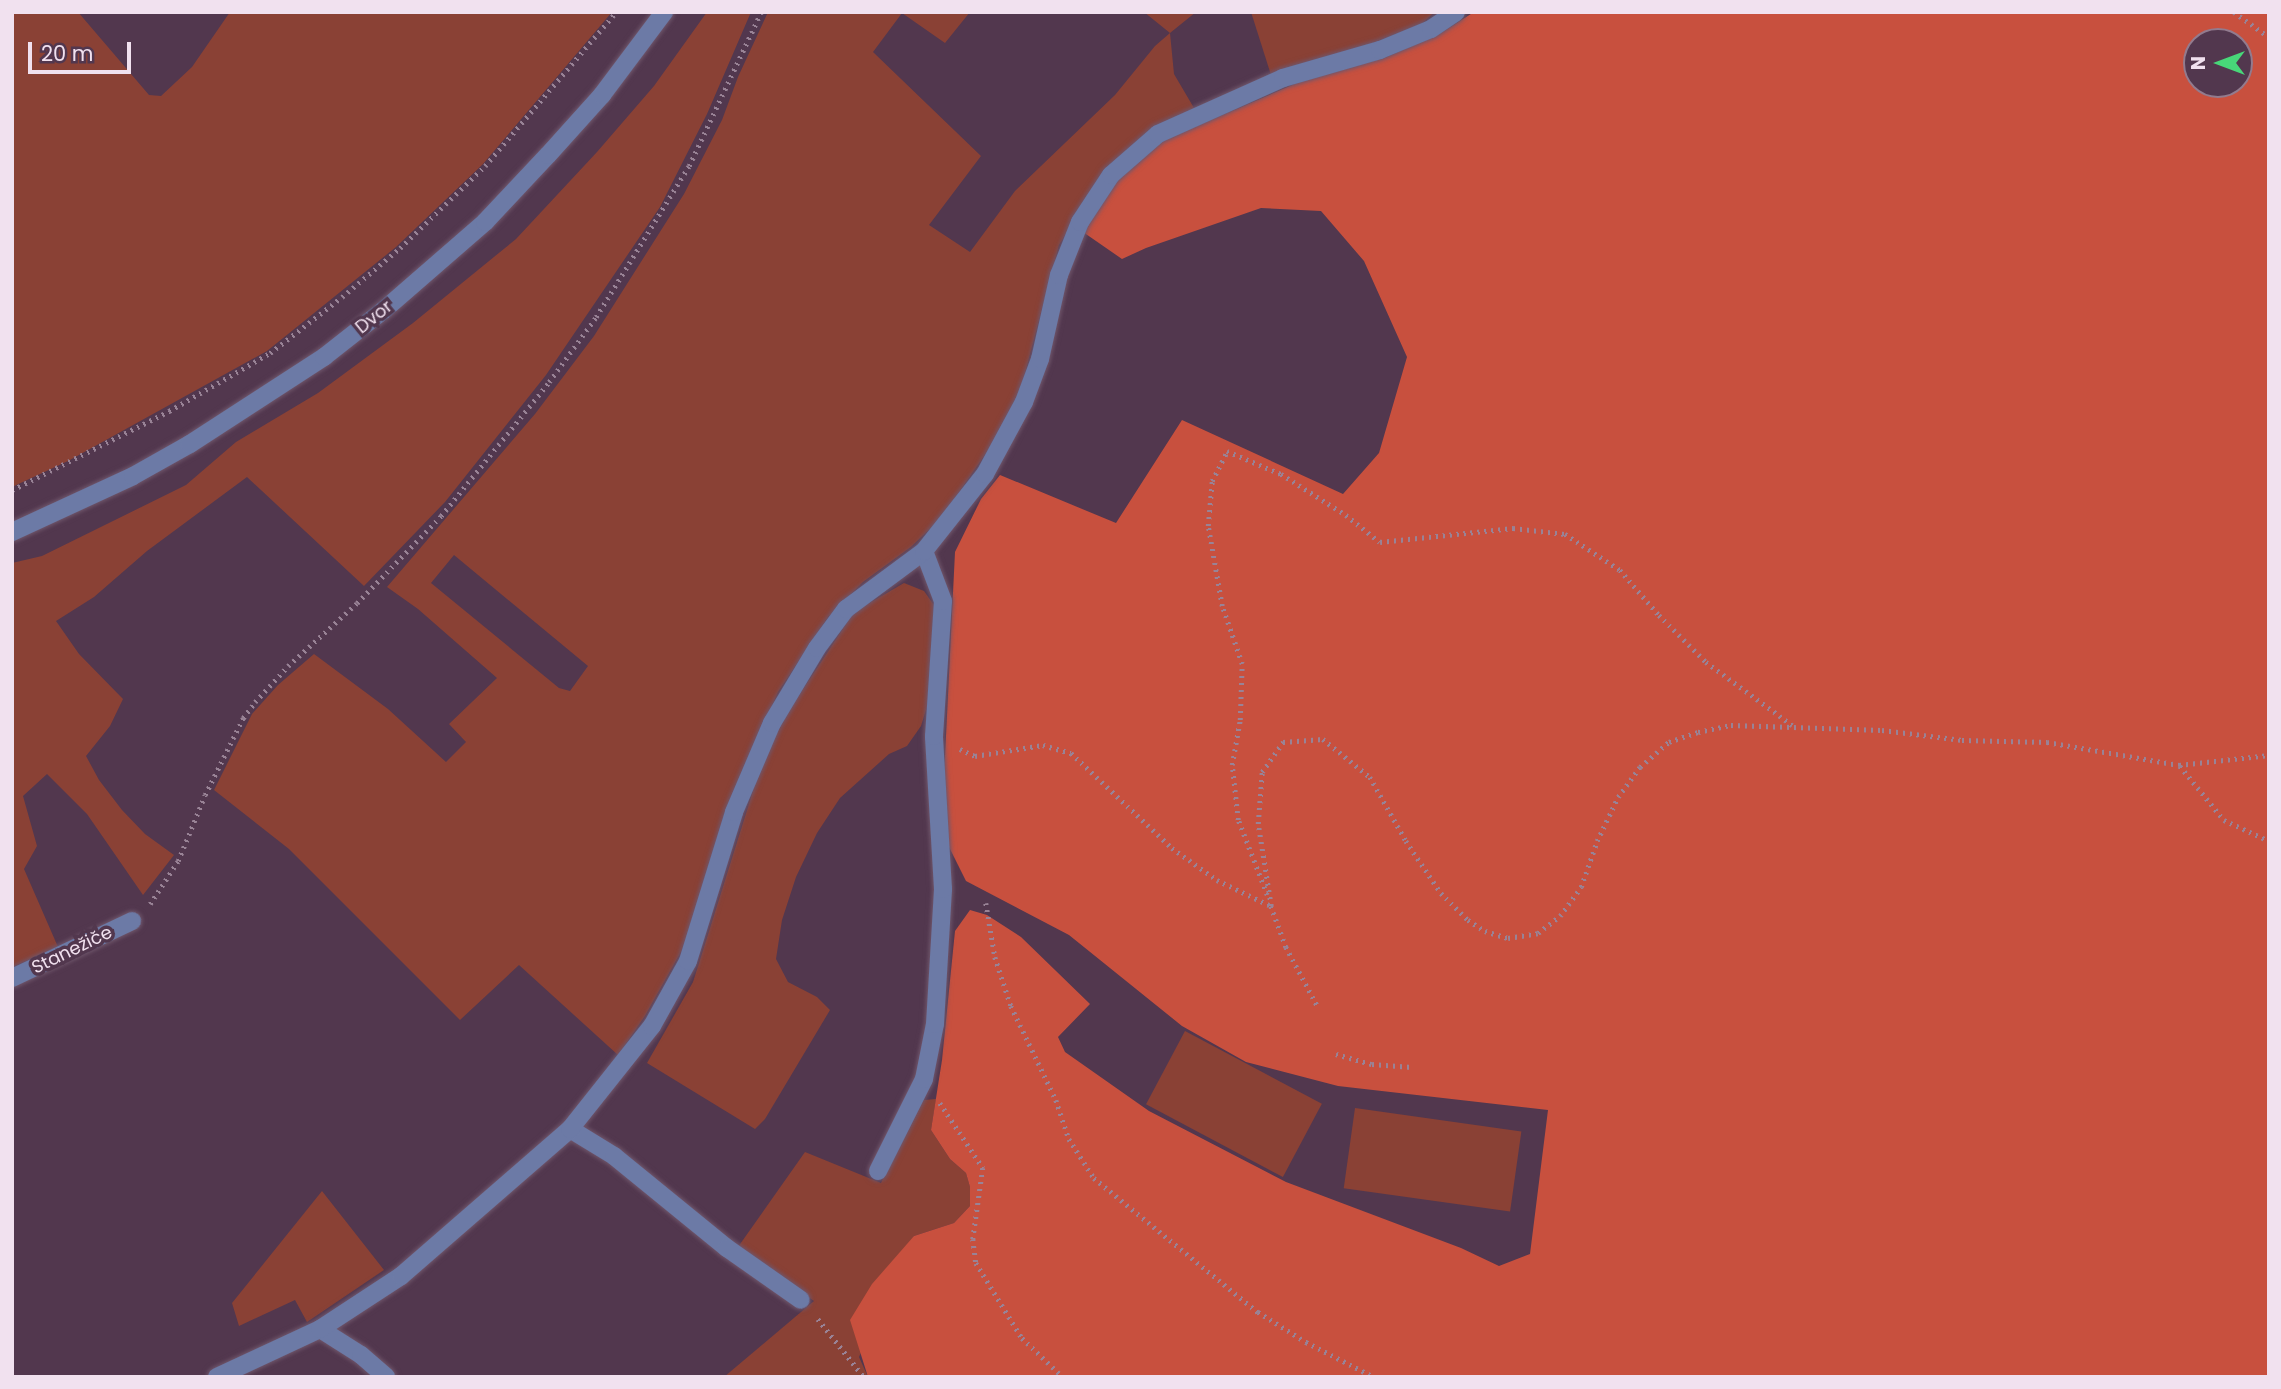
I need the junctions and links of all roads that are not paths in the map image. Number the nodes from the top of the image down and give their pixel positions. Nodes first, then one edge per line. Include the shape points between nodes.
1 (664, 12) edge
2 (1456, 12) edge
3 (12, 532) edge
4 (924, 551) junction
5 (132, 921) road end
6 (12, 978) edge
7 (570, 1129) junction
8 (878, 1171) dead end
9 (801, 1300) road end
10 (320, 1329) junction
11 (217, 1377) edge
12 (386, 1377) edge

1 - 3 street, Dvor via 602,95 548,155 485,222 385,309 324,357 190,444
2 - 4 street via 1431,29 1380,50 1283,78 1158,134 1111,175 1080,222 1059,275 1040,359 1024,402 985,474
4 - 7 street via 846,609 817,648 772,723 734,812 688,961 652,1026
4 - 8 street via 943,601 934,736 943,889 935,1024 924,1079
5 - 6 street, Stanežiče
7 - 9 street via 614,1156 727,1248
7 - 10 street via 401,1276
10 - 11 street
10 - 12 street

